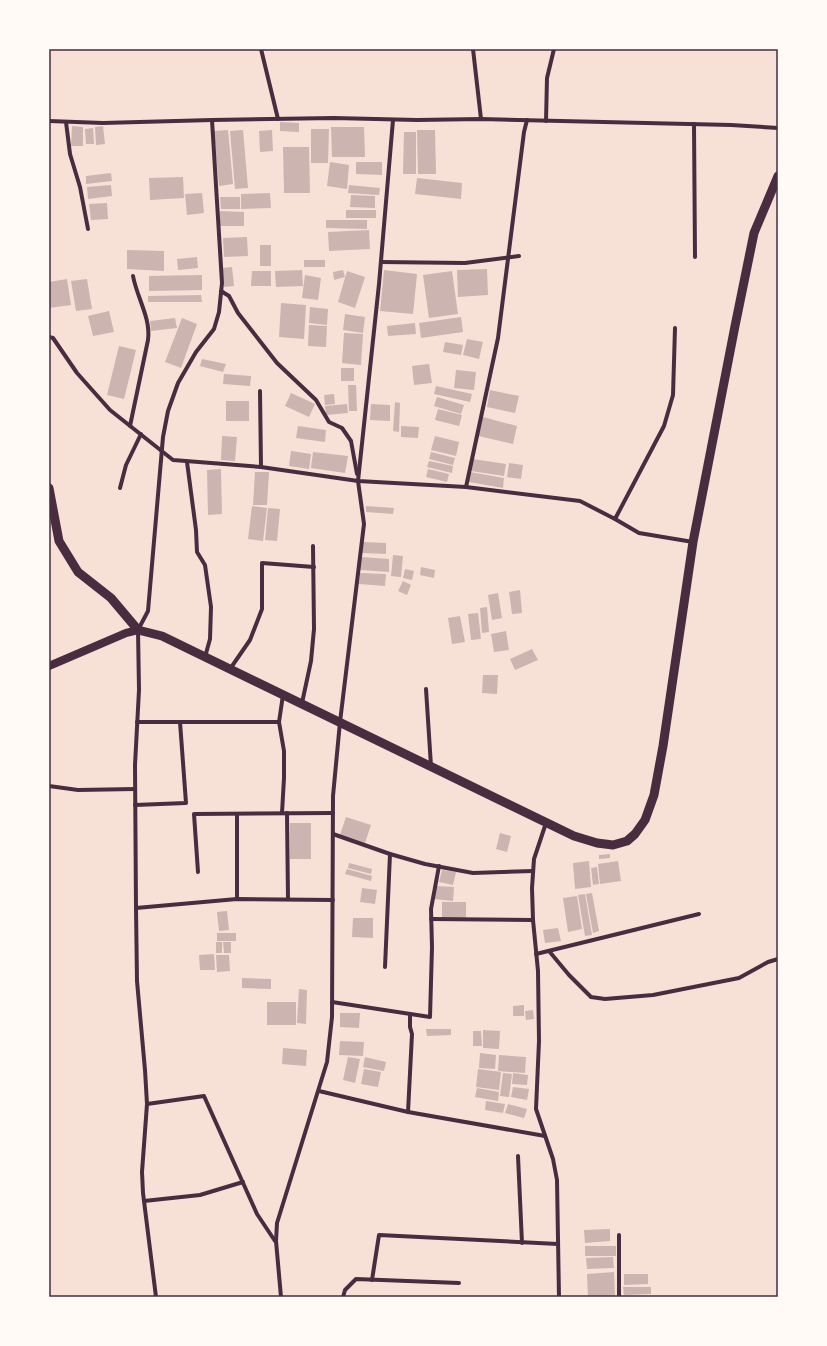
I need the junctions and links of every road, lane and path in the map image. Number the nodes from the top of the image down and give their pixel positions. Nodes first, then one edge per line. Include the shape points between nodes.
1 (261, 49) edge
2 (473, 49) edge
3 (554, 49) edge
4 (278, 119) junction
5 (481, 119) junction
6 (212, 120) junction
7 (393, 120) junction
8 (527, 120) junction
9 (49, 121) edge
10 (546, 121) junction
11 (66, 122) junction
12 (694, 124) junction
13 (778, 128) edge
14 (778, 176) edge
15 (88, 229) dead end
16 (519, 256) dead end
17 (509, 257) junction
18 (695, 257) dead end
19 (381, 262) junction
20 (133, 276) dead end
21 (221, 291) junction
22 (675, 328) dead end
23 (49, 337) edge
24 (260, 391) dead end
25 (130, 426) junction
26 (141, 434) junction
27 (162, 451) junction
28 (187, 462) junction
29 (261, 467) junction
30 (358, 481) junction
31 (466, 487) junction
32 (49, 488) edge
33 (120, 488) dead end
34 (615, 519) junction
35 (693, 542) junction
36 (313, 546) dead end
37 (314, 567) junction
38 (138, 630) junction
39 (205, 657) junction
40 (49, 666) edge
41 (230, 669) junction
42 (426, 688) dead end
43 (283, 695) junction
44 (302, 704) junction
45 (138, 722) junction
46 (180, 722) junction
47 (279, 722) junction
48 (340, 722) junction
49 (431, 766) junction
50 (49, 786) edge
51 (135, 789) junction
52 (135, 805) junction
53 (285, 813) junction
54 (333, 813) junction
55 (237, 814) junction
56 (546, 822) junction
57 (333, 834) junction
58 (390, 854) junction
59 (439, 866) junction
60 (533, 871) junction
61 (198, 872) dead end
62 (237, 899) junction
63 (288, 899) junction
64 (333, 900) junction
65 (136, 908) junction
66 (699, 914) dead end
67 (431, 919) junction
68 (533, 920) junction
69 (549, 951) junction
70 (536, 954) junction
71 (778, 959) edge
72 (385, 967) dead end
73 (332, 1002) junction
74 (410, 1014) junction
75 (319, 1091) junction
76 (147, 1104) junction
77 (408, 1112) junction
78 (545, 1136) junction
79 (518, 1156) dead end
80 (243, 1182) junction
81 (144, 1201) junction
82 (619, 1235) dead end
83 (276, 1241) junction
84 (522, 1242) junction
85 (558, 1244) junction
86 (372, 1280) junction
87 (459, 1283) dead end
88 (156, 1297) edge
89 (281, 1297) edge
90 (343, 1297) edge
91 (559, 1297) edge
92 (619, 1297) edge

1 - 4 street
2 - 5 street
3 - 10 street via 547,78
4 - 6 street
4 - 7 street
5 - 7 street
5 - 8 street
6 - 11 street
6 - 21 street
7 - 19 street
8 - 10 street
8 - 17 street
9 - 11 street
10 - 12 street
11 - 15 street via 70,154 80,187
12 - 13 street
12 - 18 street
14 - 35 main road via 754,234
16 - 17 street
17 - 19 street via 464,263
17 - 31 street via 498,338
19 - 30 street
20 - 25 street via 149,329
21 - 27 street via 220,312 214,329 196,352 178,383 168,411
21 - 30 street via 229,296 238,313 277,363 316,400 329,422 342,428 351,442
22 - 34 street via 673,395 664,426
23 - 25 street via 53,338 76,373 110,410
24 - 29 street
25 - 26 street
26 - 27 street
26 - 33 street via 126,465
27 - 28 street via 173,460
27 - 38 street via 148,611
28 - 29 street
28 - 39 street via 197,552 205,565 211,607 210,639
29 - 30 street
30 - 31 street
30 - 48 street via 364,524
31 - 34 street via 580,501
32 - 38 main road via 59,541 74,566 111,598
34 - 35 street via 639,533
35 - 56 main road via 663,746 654,795 645,820 627,841 613,845 597,844
36 - 37 street
37 - 41 street via 262,563 262,609 250,640
37 - 44 street via 314,629 311,661
38 - 39 main road via 162,636
38 - 40 main road
38 - 45 street
39 - 41 main road
41 - 43 main road
42 - 49 street
43 - 44 main road
43 - 47 street
44 - 48 main road
45 - 46 street
45 - 51 street
46 - 47 street
46 - 52 street via 186,803
47 - 53 street via 284,751
48 - 49 main road
48 - 54 street
49 - 56 main road
50 - 51 street via 78,790
51 - 52 street
52 - 65 street
53 - 54 street
53 - 55 street
53 - 63 street
54 - 57 street
55 - 61 street via 194,814
55 - 62 street
56 - 60 street
57 - 58 street
57 - 64 street
58 - 59 street
58 - 72 street
59 - 60 street via 473,873
59 - 67 street
60 - 68 street
62 - 63 street
62 - 65 street
63 - 64 street
64 - 73 street
65 - 76 street via 137,982
66 - 69 street
67 - 68 street
67 - 74 street via 430,1017
68 - 70 street
69 - 70 street
69 - 71 street via 591,997 605,999 653,995 739,978
70 - 78 street via 539,1041 536,1109
73 - 74 street
73 - 75 street via 327,1062
74 - 77 street via 412,1034
75 - 77 street
75 - 83 street via 277,1223
76 - 80 street via 204,1096
76 - 81 street via 142,1172
77 - 78 street
78 - 85 street via 557,1180
79 - 84 street
80 - 81 street via 200,1194
80 - 83 street via 257,1214
81 - 88 street
82 - 92 street
83 - 89 street
84 - 85 street
84 - 86 street via 379,1235
85 - 91 street
86 - 87 street
86 - 90 street via 356,1279 345,1290

